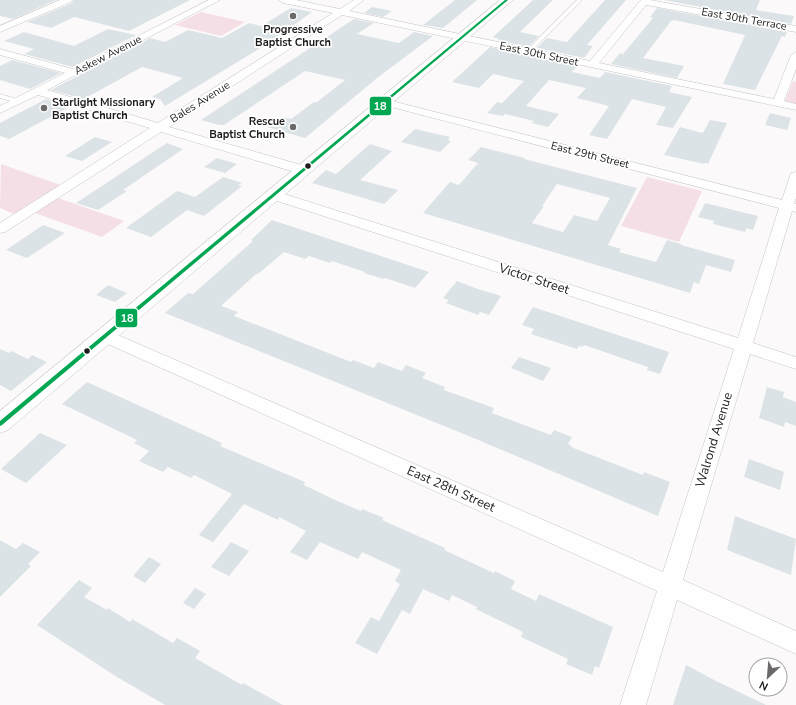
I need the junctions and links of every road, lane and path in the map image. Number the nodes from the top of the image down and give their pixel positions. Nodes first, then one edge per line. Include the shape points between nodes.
1 (68, 0) edge
2 (216, 0) edge
3 (283, 0) edge
4 (360, 0) edge
5 (507, 0) edge
6 (580, 0) edge
7 (645, 1) edge
8 (341, 12) junction
9 (0, 29) edge
10 (796, 29) edge
11 (463, 38) junction
12 (0, 52) edge
13 (528, 52) junction
14 (796, 55) edge
15 (592, 65) junction
16 (73, 72) junction
17 (37, 91) junction
18 (0, 96) edge
19 (18, 101) junction
20 (384, 102) junction
21 (778, 103) junction
22 (796, 107) edge
23 (0, 110) edge
24 (160, 127) junction
25 (303, 170) junction
26 (796, 176) edge
27 (273, 195) junction
28 (791, 207) edge
29 (0, 229) edge
30 (105, 336) junction
31 (743, 345) junction
32 (796, 363) edge
33 (0, 423) edge
34 (671, 586) junction
35 (796, 643) edge
36 (633, 705) edge

1 - 9 street
2 - 16 street, Askew Avenue
3 - 8 street, East 30th Street
4 - 8 street, Bales Avenue
5 - 11 street
6 - 13 lane
7 - 10 street, East 30th Terrace
7 - 15 street
8 - 11 street, East 30th Street
8 - 24 street, Bales Avenue
11 - 13 street, East 30th Street
11 - 20 street
12 - 16 street
13 - 15 street, East 30th Street
14 - 21 street
15 - 21 street, East 30th Street
16 - 17 street, Askew Avenue
17 - 19 street, Askew Avenue
17 - 24 street
18 - 19 lane
19 - 23 street, Askew Avenue
20 - 25 street
20 - 28 street, East 29th Street
21 - 22 street, East 30th Street
24 - 25 street
24 - 29 street, Bales Avenue
25 - 27 street
26 - 28 street, Walrond Avenue
27 - 30 street
27 - 31 street, Victor Street
28 - 31 street, Walrond Avenue
30 - 33 street
30 - 34 street, East 28th Street
31 - 32 street, Victor Street
31 - 34 street, Walrond Avenue
34 - 35 street, East 28th Street
34 - 36 street, Walrond Avenue

